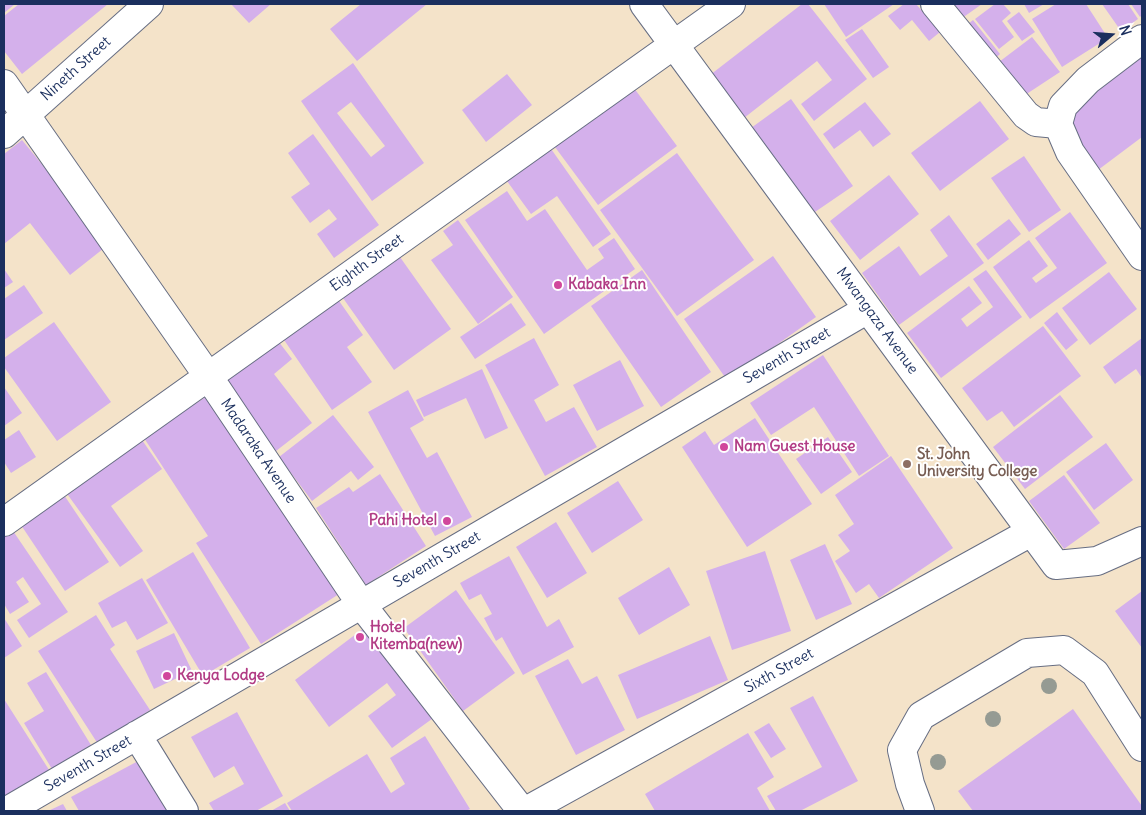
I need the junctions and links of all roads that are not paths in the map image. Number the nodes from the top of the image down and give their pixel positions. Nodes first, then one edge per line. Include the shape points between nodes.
1 (149, 4) edge
2 (644, 4) edge
3 (731, 4) edge
4 (935, 4) edge
5 (1142, 39) edge
6 (674, 44) junction
7 (4, 84) edge
8 (26, 115) junction
9 (1058, 124) junction
10 (4, 134) edge
11 (1142, 256) edge
12 (868, 309) junction
13 (208, 376) junction
14 (4, 522) edge
15 (1031, 532) junction
16 (1142, 541) edge
17 (361, 604) junction
18 (137, 735) junction
19 (1142, 747) edge
20 (7, 811) edge
21 (184, 811) edge
22 (524, 811) edge
23 (920, 811) edge

1 - 8 street, Nineth Street
2 - 6 street, Mwangaza Avenue
3 - 6 street, Eighth Street
4 - 9 street via 1026,115 1036,122
5 - 9 street via 1088,80 1063,106
6 - 12 street, Mwangaza Avenue
6 - 13 street, Eighth Street
7 - 8 street, Madaraka Avenue
8 - 10 street, Nineth Street
8 - 13 street, Madaraka Avenue
9 - 11 street via 1070,152
12 - 15 street, Mwangaza Avenue
12 - 17 street, Seventh Street
13 - 14 street, Eighth Street
13 - 17 street, Madaraka Avenue
15 - 16 street, Mwangaza Avenue via 1056,565 1097,561
15 - 22 street, Sixth Street
17 - 18 street, Seventh Street
17 - 22 street, Madaraka Avenue
18 - 20 street, Seventh Street
18 - 21 street
19 - 23 street via 1095,673 1064,650 1028,653 921,716 902,750

